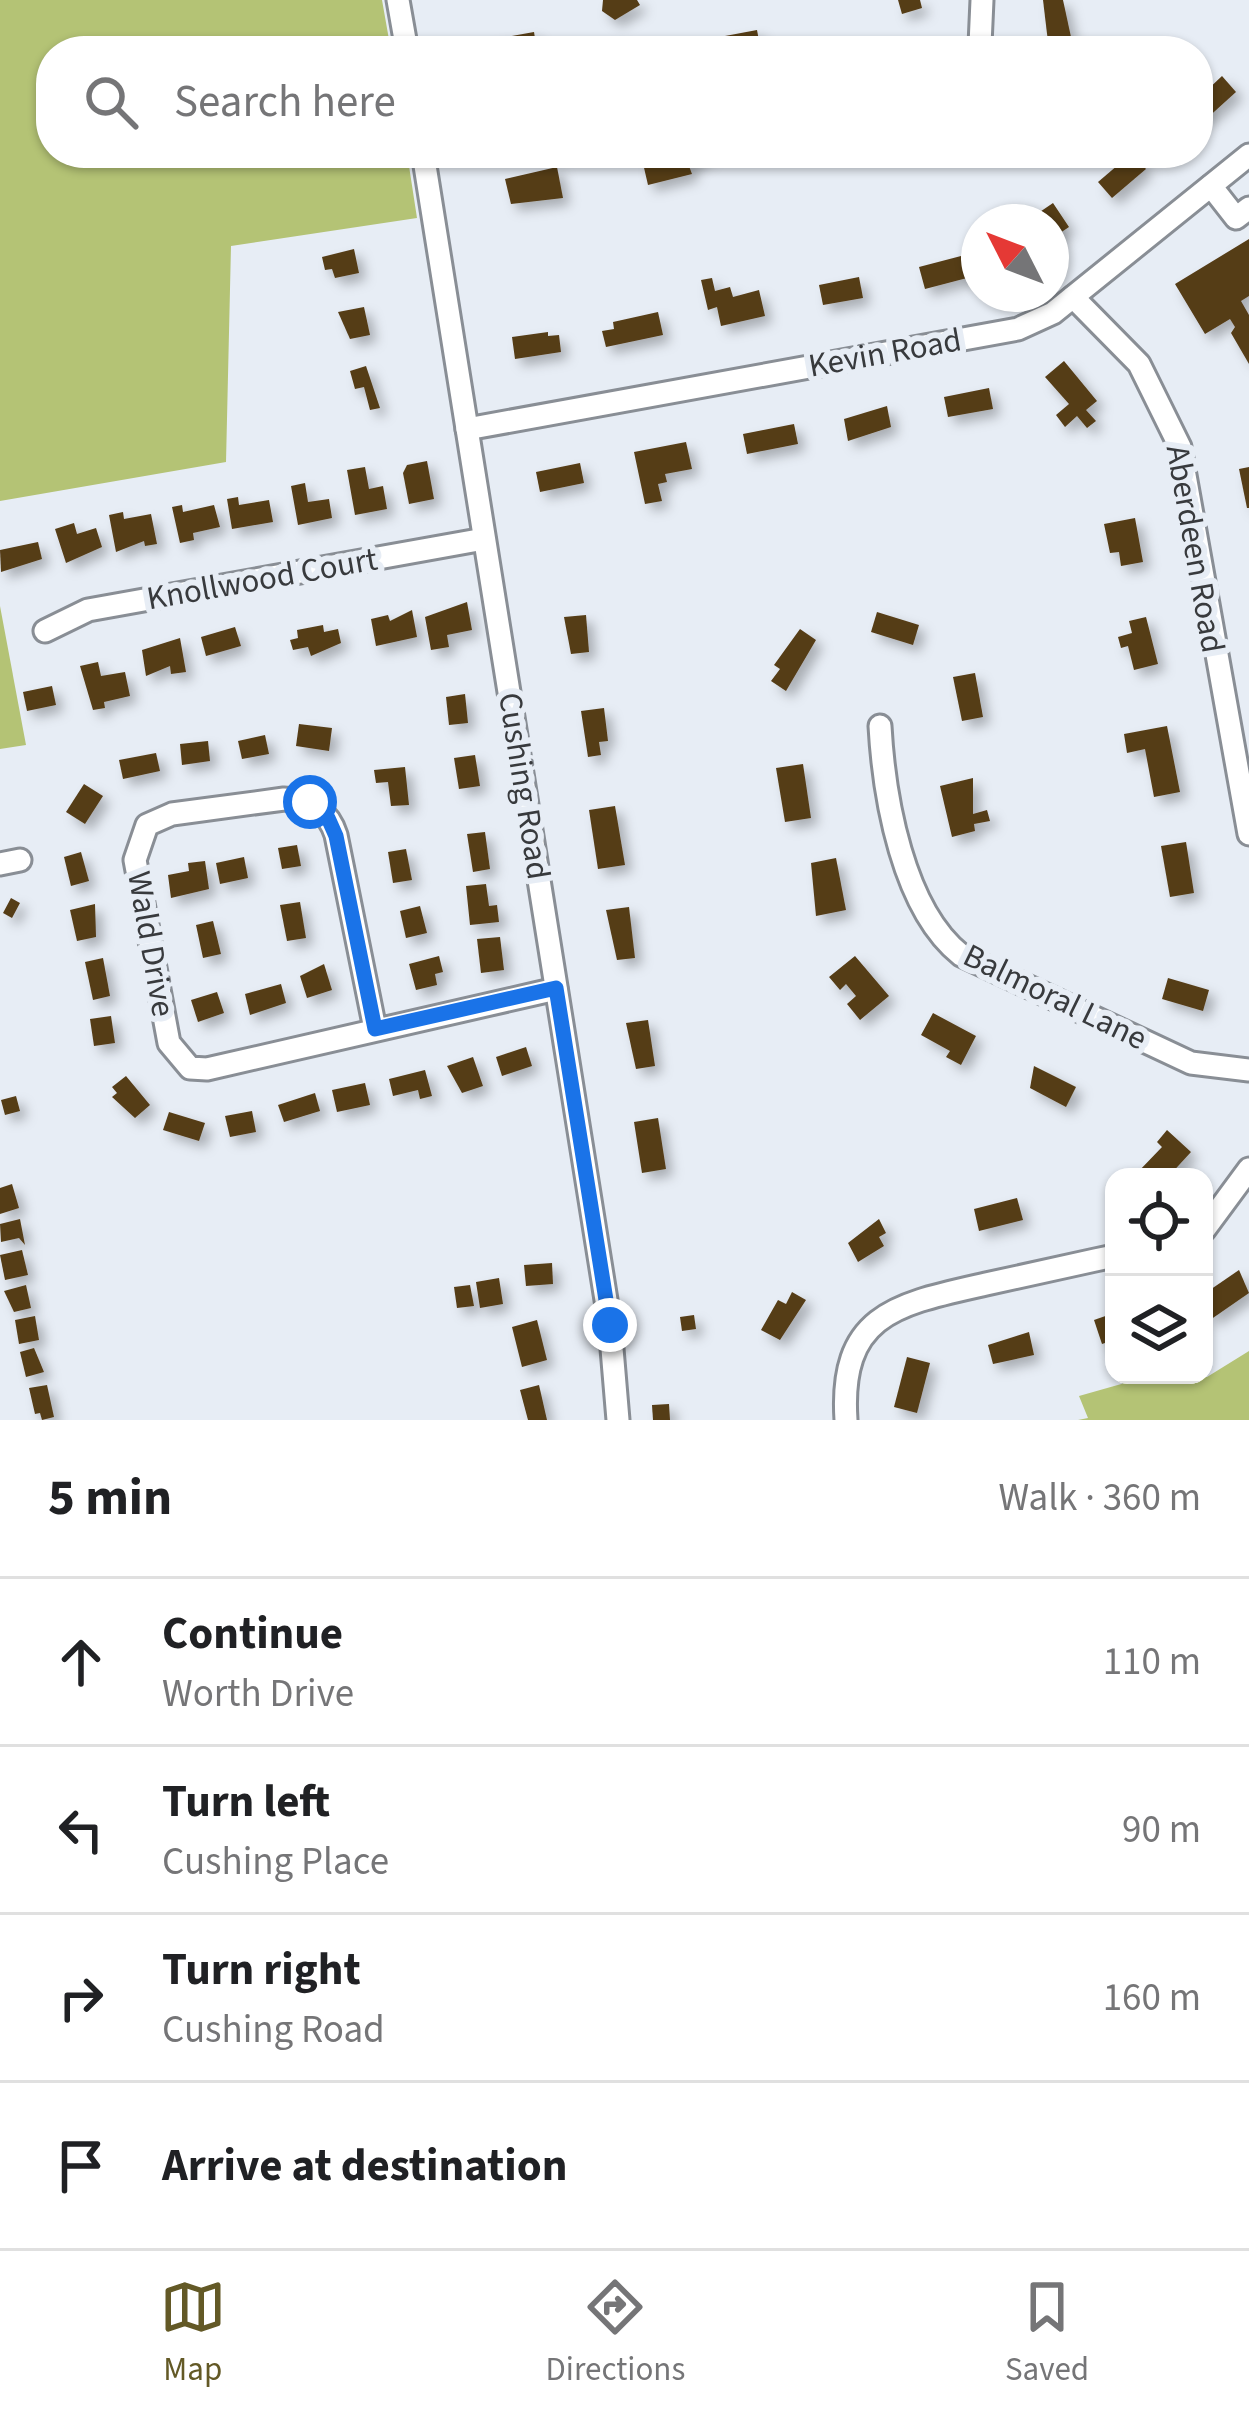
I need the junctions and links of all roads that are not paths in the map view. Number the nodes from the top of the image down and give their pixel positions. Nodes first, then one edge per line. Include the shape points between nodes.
1 (398, 0) edge
2 (982, 0) edge
3 (404, 36) edge
4 (980, 36) edge
5 (1249, 155) edge
6 (425, 168) edge
7 (1211, 186) junction
8 (1249, 208) edge
9 (1073, 297) junction
10 (467, 428) junction
11 (484, 538) junction
12 (45, 632) dead end
13 (880, 726) dead end
14 (1244, 784) edge
15 (1249, 834) edge
16 (556, 988) junction
17 (375, 1029) junction
18 (1249, 1070) edge
19 (1249, 1169) edge
20 (1213, 1221) edge
21 (1105, 1258) edge
22 (618, 1420) edge
23 (846, 1420) edge

1 - 3 street
2 - 4 street
5 - 7 street, Kevin Road
6 - 10 street, Cushing Road
7 - 8 street via 1236,218
7 - 9 street, Kevin Road
9 - 10 street, Kevin Road via 1018,329
9 - 14 street, Aberdeen Road via 1138,364 1180,447
10 - 11 street, Cushing Road
11 - 12 street, Knollwood Court via 88,610
11 - 16 street, Cushing Road
13 - 18 street, Balmoral Lane via 908,872 937,936 961,955 1191,1063
14 - 15 street, Aberdeen Road
16 - 17 street
16 - 22 street, Cushing Road
17 - 17 street, Wald Drive via 336,836 322,810 301,800 172,814 147,825 135,860 170,1043 190,1068
19 - 20 street
21 - 23 street via 887,1312 850,1358

